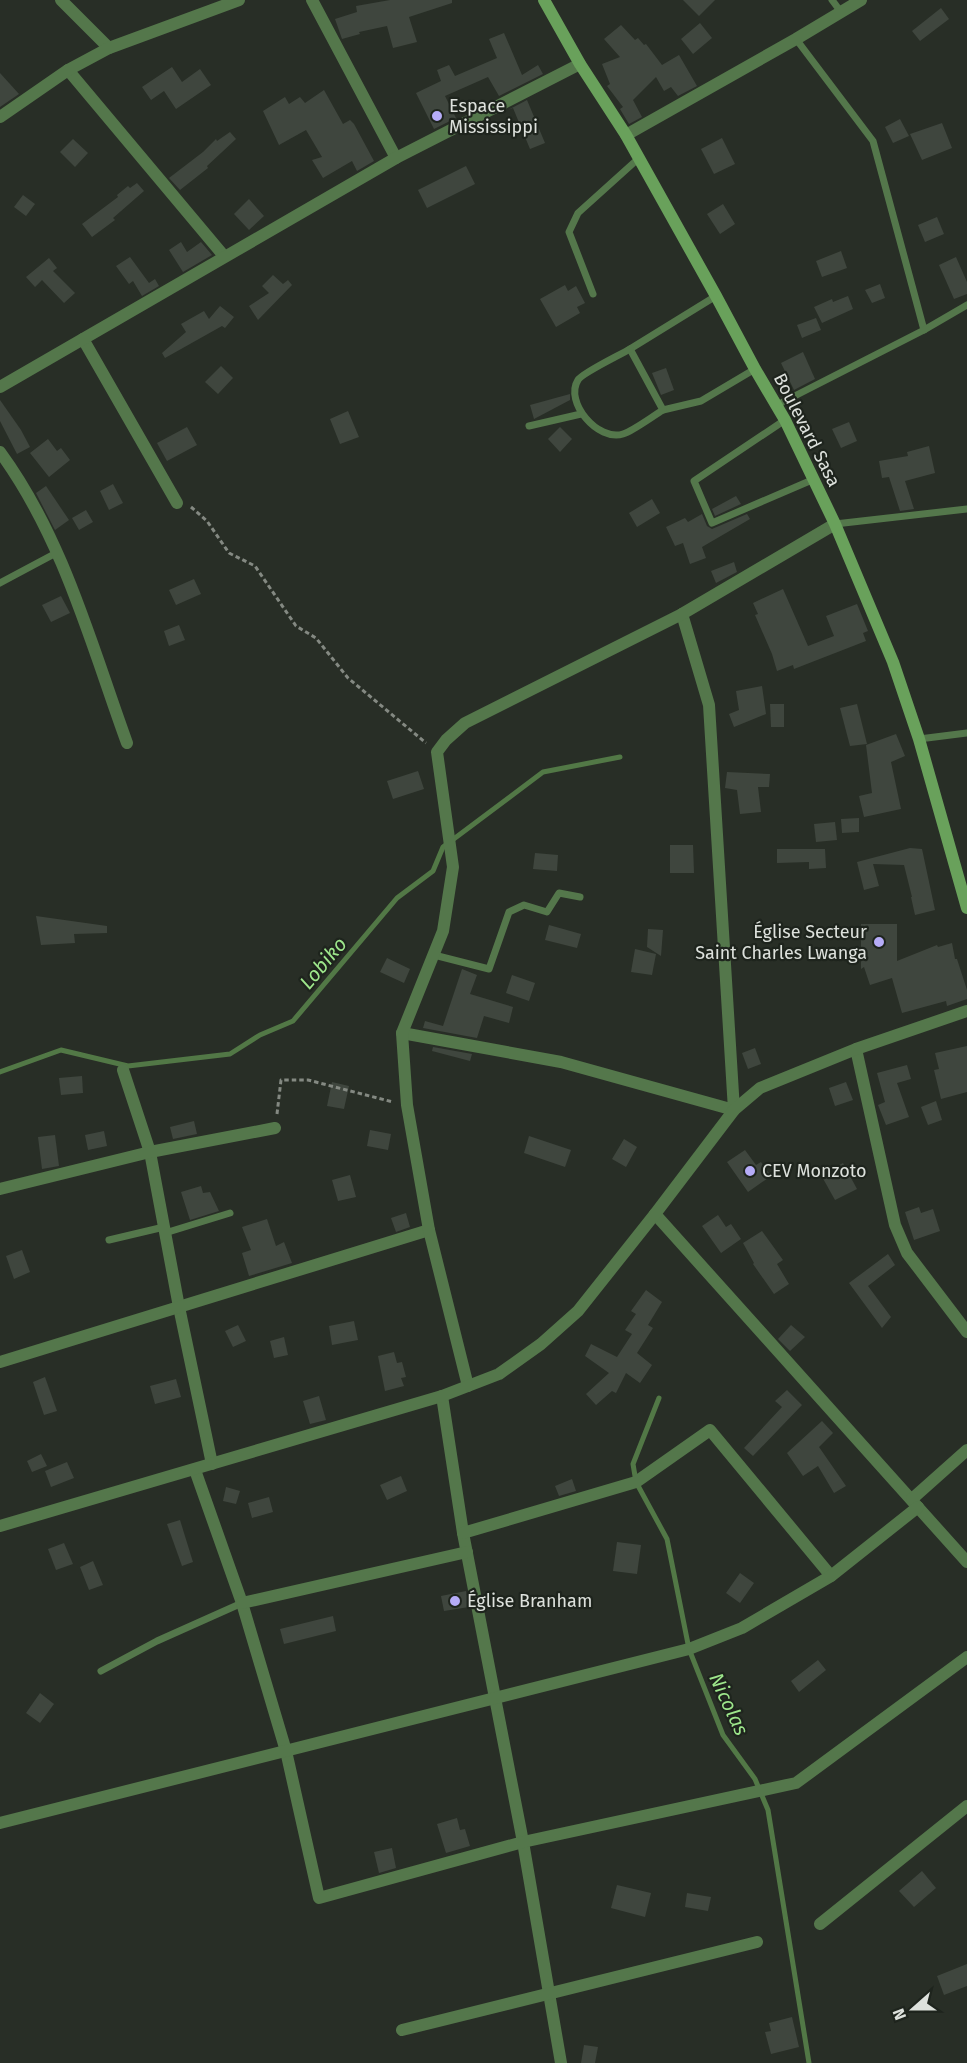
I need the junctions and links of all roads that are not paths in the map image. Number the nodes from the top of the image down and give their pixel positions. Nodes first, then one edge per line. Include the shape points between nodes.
1 (61, 0) edge
2 (239, 0) edge
3 (312, 0) edge
4 (544, 0) edge
5 (832, 0) edge
6 (861, 0) edge
7 (842, 12) junction
8 (796, 39) junction
9 (109, 48) junction
10 (580, 64) junction
11 (68, 70) junction
12 (0, 117) edge
13 (626, 135) junction
14 (396, 158) junction
15 (639, 158) junction
16 (224, 256) junction
17 (593, 294) dead end
18 (716, 296) junction
19 (967, 305) edge
20 (924, 330) junction
21 (83, 339) junction
22 (630, 349) junction
23 (754, 369) junction
24 (2, 381) edge
25 (777, 405) junction
26 (663, 410) junction
27 (581, 414) junction
28 (785, 420) junction
29 (529, 426) dead end
30 (0, 452) edge
31 (812, 480) junction
32 (177, 503) road end
33 (967, 509) edge
34 (835, 524) junction
35 (58, 552) junction
36 (0, 583) edge
37 (682, 614) junction
38 (967, 733) edge
39 (919, 739) junction
40 (127, 743) dead end
41 (579, 897) dead end
42 (967, 905) edge
43 (434, 955) junction
44 (967, 1011) edge
45 (402, 1033) junction
46 (856, 1049) junction
47 (123, 1070) dead end
48 (734, 1110) junction
49 (275, 1128) road end
50 (150, 1152) junction
51 (0, 1189) edge
52 (230, 1213) dead end
53 (655, 1214) junction
54 (164, 1230) junction
55 (429, 1230) junction
56 (109, 1240) dead end
57 (179, 1307) junction
58 (967, 1332) edge
59 (0, 1362) edge
60 (468, 1386) junction
61 (442, 1396) junction
62 (967, 1450) edge
63 (212, 1464) junction
64 (195, 1470) junction
65 (915, 1503) junction
66 (0, 1526) edge
67 (463, 1533) junction
68 (467, 1552) junction
69 (967, 1562) edge
70 (831, 1576) junction
71 (242, 1603) junction
72 (967, 1657) edge
73 (101, 1671) dead end
74 (495, 1698) junction
75 (286, 1751) junction
76 (967, 1806) edge
77 (0, 1823) edge
78 (523, 1842) junction
79 (820, 1924) dead end
80 (757, 1942) dead end
81 (549, 1993) junction
82 (402, 2030) dead end
83 (561, 2063) edge

1 - 9 street
2 - 9 street
3 - 14 street
4 - 10 street, Boulevard Sasa
5 - 7 lane
6 - 7 street
7 - 8 street
8 - 13 street
8 - 20 lane via 873,141
9 - 11 street
10 - 13 street, Boulevard Sasa
10 - 14 street
11 - 12 street
11 - 16 street
13 - 15 street, Boulevard Sasa
14 - 16 street
15 - 17 lane via 578,213 569,232
15 - 18 street, Boulevard Sasa
16 - 21 street
18 - 22 lane
18 - 23 street, Boulevard Sasa
19 - 20 lane
20 - 25 lane
21 - 24 street
21 - 32 street
22 - 26 lane
22 - 27 lane via 579,378 574,388
23 - 25 street, Boulevard Sasa
23 - 26 lane via 702,401
25 - 28 street, Boulevard Sasa
26 - 27 lane via 622,435 601,432
27 - 29 lane
28 - 31 street, Boulevard Sasa
28 - 31 lane via 694,481 712,523
30 - 35 street
31 - 34 street, Boulevard Sasa
33 - 34 lane
34 - 37 street
34 - 39 street, Boulevard Sasa via 893,662
35 - 36 lane
35 - 40 street
37 - 43 street via 465,723 437,752 453,867 443,932
37 - 48 street via 709,705
38 - 39 lane
39 - 42 street, Boulevard Sasa
41 - 43 lane via 559,893 547,912 524,905 509,912 489,969
43 - 45 street
44 - 46 street
45 - 48 street via 561,1062
45 - 55 street via 407,1105
46 - 48 street via 760,1088
46 - 58 street via 895,1225 907,1253
47 - 50 street
48 - 53 street
49 - 50 street
50 - 51 street
50 - 54 street
52 - 54 lane
53 - 60 street via 578,1311 499,1374
53 - 65 street
54 - 56 lane
54 - 57 street
55 - 57 street
55 - 60 street
57 - 59 street
57 - 63 street
60 - 61 street
61 - 63 street
61 - 67 street
62 - 65 street
63 - 64 street
64 - 66 street
64 - 71 street
65 - 69 street
65 - 70 street
67 - 68 street
67 - 70 street via 636,1482 710,1430
68 - 71 street
68 - 74 street
70 - 74 street via 742,1628 689,1649
71 - 73 lane
71 - 75 street
72 - 78 street via 796,1783
74 - 75 street
74 - 78 street
75 - 77 street
75 - 78 street via 319,1898
76 - 79 street
78 - 81 street
80 - 81 street
81 - 82 street
81 - 83 street

